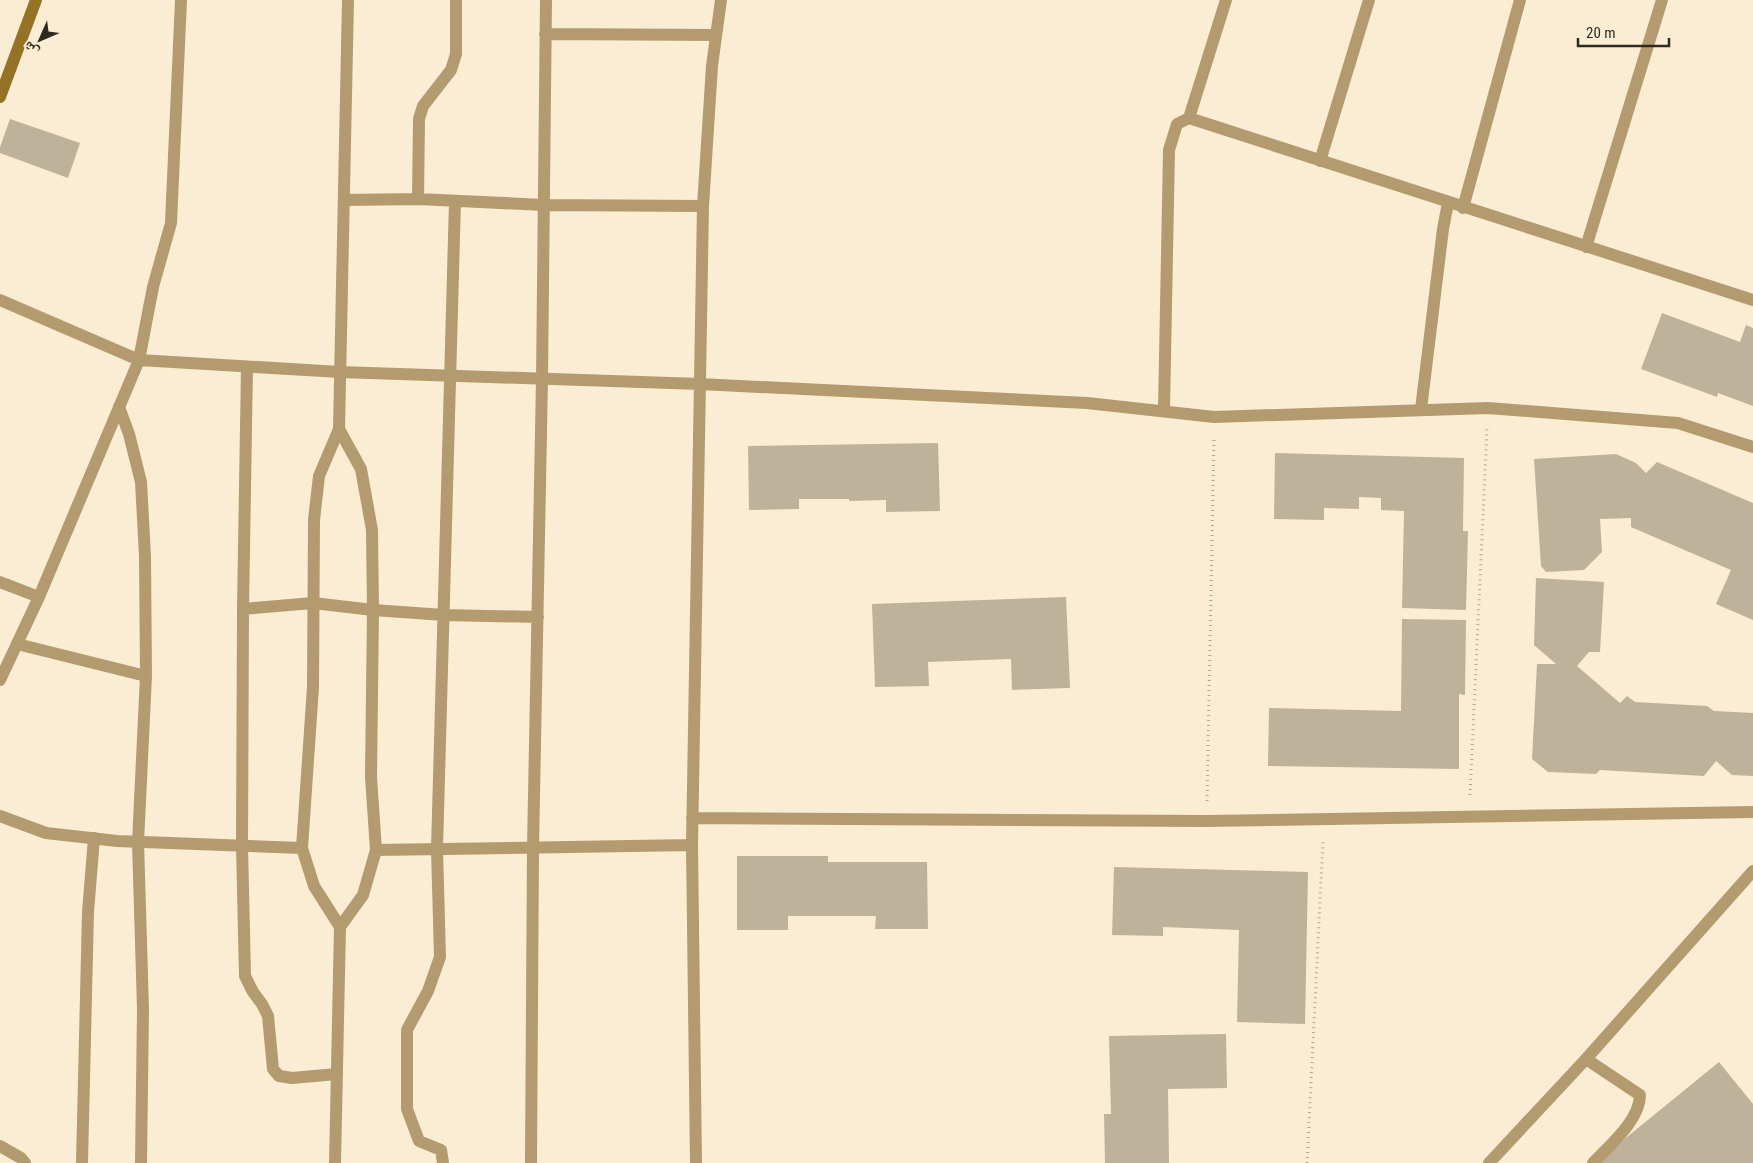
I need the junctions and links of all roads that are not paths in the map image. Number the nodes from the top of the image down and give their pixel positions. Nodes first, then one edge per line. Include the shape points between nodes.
1 (36, 0) edge
2 (181, 0) edge
3 (348, 0) edge
4 (456, 0) edge
5 (546, 0) edge
6 (721, 0) edge
7 (1226, 0) edge
8 (1369, 0) edge
9 (1520, 0) edge
10 (1662, 0) edge
11 (545, 34) junction
12 (716, 35) junction
13 (0, 97) edge
14 (1189, 118) junction
15 (1320, 161) junction
16 (418, 199) junction
17 (344, 200) junction
18 (455, 201) junction
19 (1448, 203) junction
20 (544, 205) junction
21 (703, 206) junction
22 (1463, 208) junction
23 (1586, 247) junction
24 (0, 300) edge
25 (1753, 300) edge
26 (138, 360) junction
27 (247, 367) junction
28 (340, 372) junction
29 (451, 376) junction
30 (542, 379) junction
31 (700, 384) junction
32 (119, 407) junction
33 (1164, 410) junction
34 (1421, 410) junction
35 (339, 429) junction
36 (1753, 447) edge
37 (0, 582) edge
38 (39, 597) junction
39 (313, 603) junction
40 (243, 609) junction
41 (373, 610) junction
42 (444, 615) junction
43 (538, 617) junction
44 (17, 644) junction
45 (146, 676) junction
46 (0, 680) edge
47 (1753, 812) edge
48 (0, 816) edge
49 (692, 818) junction
50 (94, 838) junction
51 (138, 842) junction
52 (692, 845) junction
53 (242, 846) junction
54 (302, 848) junction
55 (533, 848) junction
56 (436, 849) junction
57 (376, 850) junction
58 (1753, 871) edge
59 (340, 927) junction
60 (1586, 1058) junction
61 (337, 1074) junction
62 (0, 1146) edge
63 (25, 1163) edge
64 (82, 1163) edge
65 (141, 1163) edge
66 (335, 1163) edge
67 (443, 1163) edge
68 (531, 1163) edge
69 (696, 1163) edge
70 (1489, 1163) edge
71 (1593, 1163) edge

1 - 13 main road
2 - 26 street via 171,223
3 - 17 street
4 - 16 street via 456,54 451,70 423,106 419,119
5 - 11 street
6 - 12 street
7 - 14 street
8 - 15 street
9 - 22 street
10 - 23 street
11 - 12 street
11 - 20 street
12 - 21 street
14 - 15 street
14 - 33 street via 1177,124 1169,150
15 - 19 street
16 - 17 street
16 - 18 street
17 - 28 street
18 - 20 street
18 - 29 street
19 - 22 street
19 - 34 street via 1442,229
20 - 21 street
20 - 30 street
21 - 31 street
22 - 23 street
23 - 25 street
24 - 26 street
26 - 27 street
26 - 32 street
27 - 28 street
27 - 40 street
28 - 29 street
28 - 35 street
29 - 30 street
29 - 42 street
30 - 31 street
30 - 43 street
31 - 33 street via 1087,403
31 - 49 street
32 - 38 street
32 - 45 street via 141,482
33 - 34 street via 1214,417
34 - 36 street via 1488,408 1678,423
35 - 39 street via 319,476 314,520
35 - 41 street via 361,469 372,530
37 - 38 street
38 - 44 street
39 - 40 street
39 - 41 street
39 - 54 street via 313,687
40 - 53 street
41 - 42 street
41 - 57 street via 371,776
42 - 43 street
42 - 56 street
43 - 55 street
44 - 45 street
44 - 46 street
45 - 51 street
47 - 49 street via 1206,821
48 - 50 street via 46,833
49 - 52 street
50 - 51 street
50 - 64 street via 88,912
51 - 53 street
51 - 65 street via 143,1009
52 - 55 street
52 - 69 street
53 - 54 street
53 - 61 street via 245,976 268,1016 273,1069 280,1076 292,1078
54 - 59 street via 314,886
55 - 56 street
55 - 68 street
56 - 57 street
56 - 67 street via 440,957 428,991 407,1030 407,1110 419,1141 441,1150
57 - 59 street via 363,895
58 - 60 street
59 - 61 street
60 - 70 street
60 - 71 street via 1640,1095 1640,1104 1623,1132
61 - 66 street
62 - 63 street

